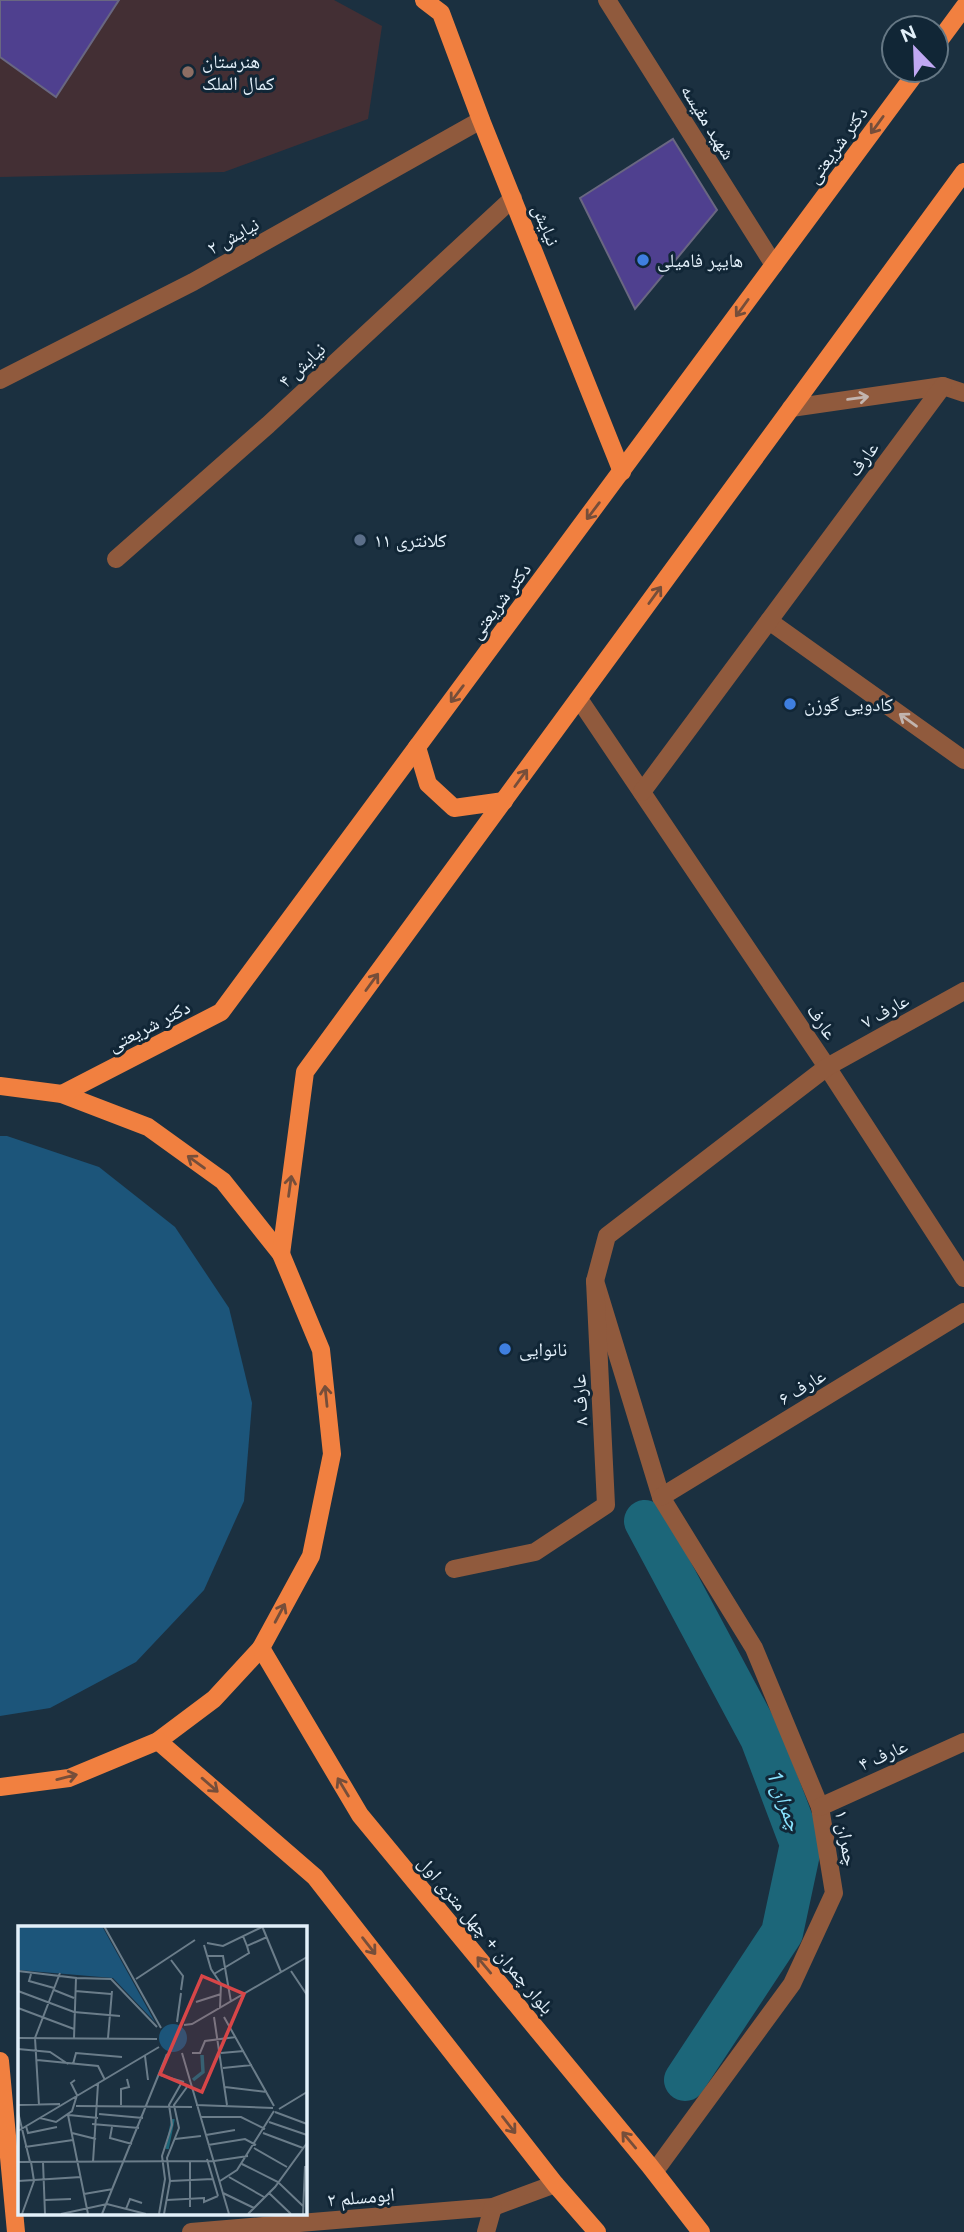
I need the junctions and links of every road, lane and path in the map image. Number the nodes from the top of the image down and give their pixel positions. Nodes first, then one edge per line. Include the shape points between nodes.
1 (424, 0) edge
2 (607, 0) edge
3 (964, 7) edge
4 (950, 26) edge
5 (908, 84) edge
6 (481, 120) junction
7 (964, 172) edge
8 (513, 198) junction
9 (774, 265) junction
10 (0, 380) edge
11 (943, 386) junction
12 (964, 393) edge
13 (791, 408) junction
14 (622, 472) junction
15 (116, 559) dead end
16 (769, 621) junction
17 (579, 699) junction
18 (417, 747) junction
19 (964, 760) edge
20 (642, 792) junction
21 (504, 801) junction
22 (964, 991) edge
23 (827, 1067) junction
24 (0, 1086) edge
25 (62, 1094) junction
26 (281, 1254) junction
27 (964, 1278) edge
28 (595, 1281) junction
29 (964, 1312) edge
30 (661, 1497) junction
31 (454, 1569) dead end
32 (261, 1648) junction
33 (158, 1741) junction
34 (964, 1742) edge
35 (0, 1787) edge
36 (820, 1807) junction
37 (0, 2061) edge
38 (655, 2171) junction
39 (555, 2184) junction
40 (493, 2207) junction
41 (16, 2232) edge
42 (191, 2232) edge
43 (486, 2232) edge
44 (597, 2232) edge
45 (701, 2232) edge

1 - 6 main road, نیایش via 441,13
2 - 9 street, شهید مقیسه
3 - 4 main road
5 -> 9 main road, دکتر شریعتی
6 - 8 main road, نیایش
6 - 10 street, نیایش ۲ via 193,282
7 - 13 main road
8 - 14 main road, نیایش
8 - 15 street, نیایش ۴
9 -> 14 main road, دکتر شریعتی
11 - 12 street
13 -> 11 street
11 - 16 street, عارف
17 -> 13 main road
14 -> 18 main road, دکتر شریعتی
19 -> 16 street
16 - 20 street, عارف
17 - 20 street, عارف
21 -> 17 main road
18 - 21 main road via 428,784 454,808
18 - 25 main road, دکتر شریعتی via 221,1012
20 - 23 street, عارف
26 -> 21 main road via 305,1072
22 - 23 street, عارف ۷
23 - 27 street, عارف
23 - 28 street, عارف ۸ via 607,1236
24 - 25 main road
26 -> 25 main road via 223,1181 148,1127
32 -> 26 main road via 311,1556 332,1454 321,1350
28 - 30 street, ۱ چمران
28 - 31 street, عارف ۸ via 606,1505 535,1552
29 - 30 street, عارف ۶
30 - 36 street, ۱ چمران via 754,1648
32 - 33 main road via 214,1699
38 -> 32 main road, بلوار چمران + چهل متری اول via 360,1815
35 -> 33 main road via 69,1778
33 -> 39 main road via 315,1877
34 - 36 street, عارف ۴
36 - 38 street, ۱ چمران via 834,1893 792,1984
37 - 41 main road
38 - 45 main road, بلوار چمران + چهل متری اول
39 - 40 street, ابومسلم ۲
39 - 44 main road
40 - 42 street, ابومسلم ۲
40 - 43 street

